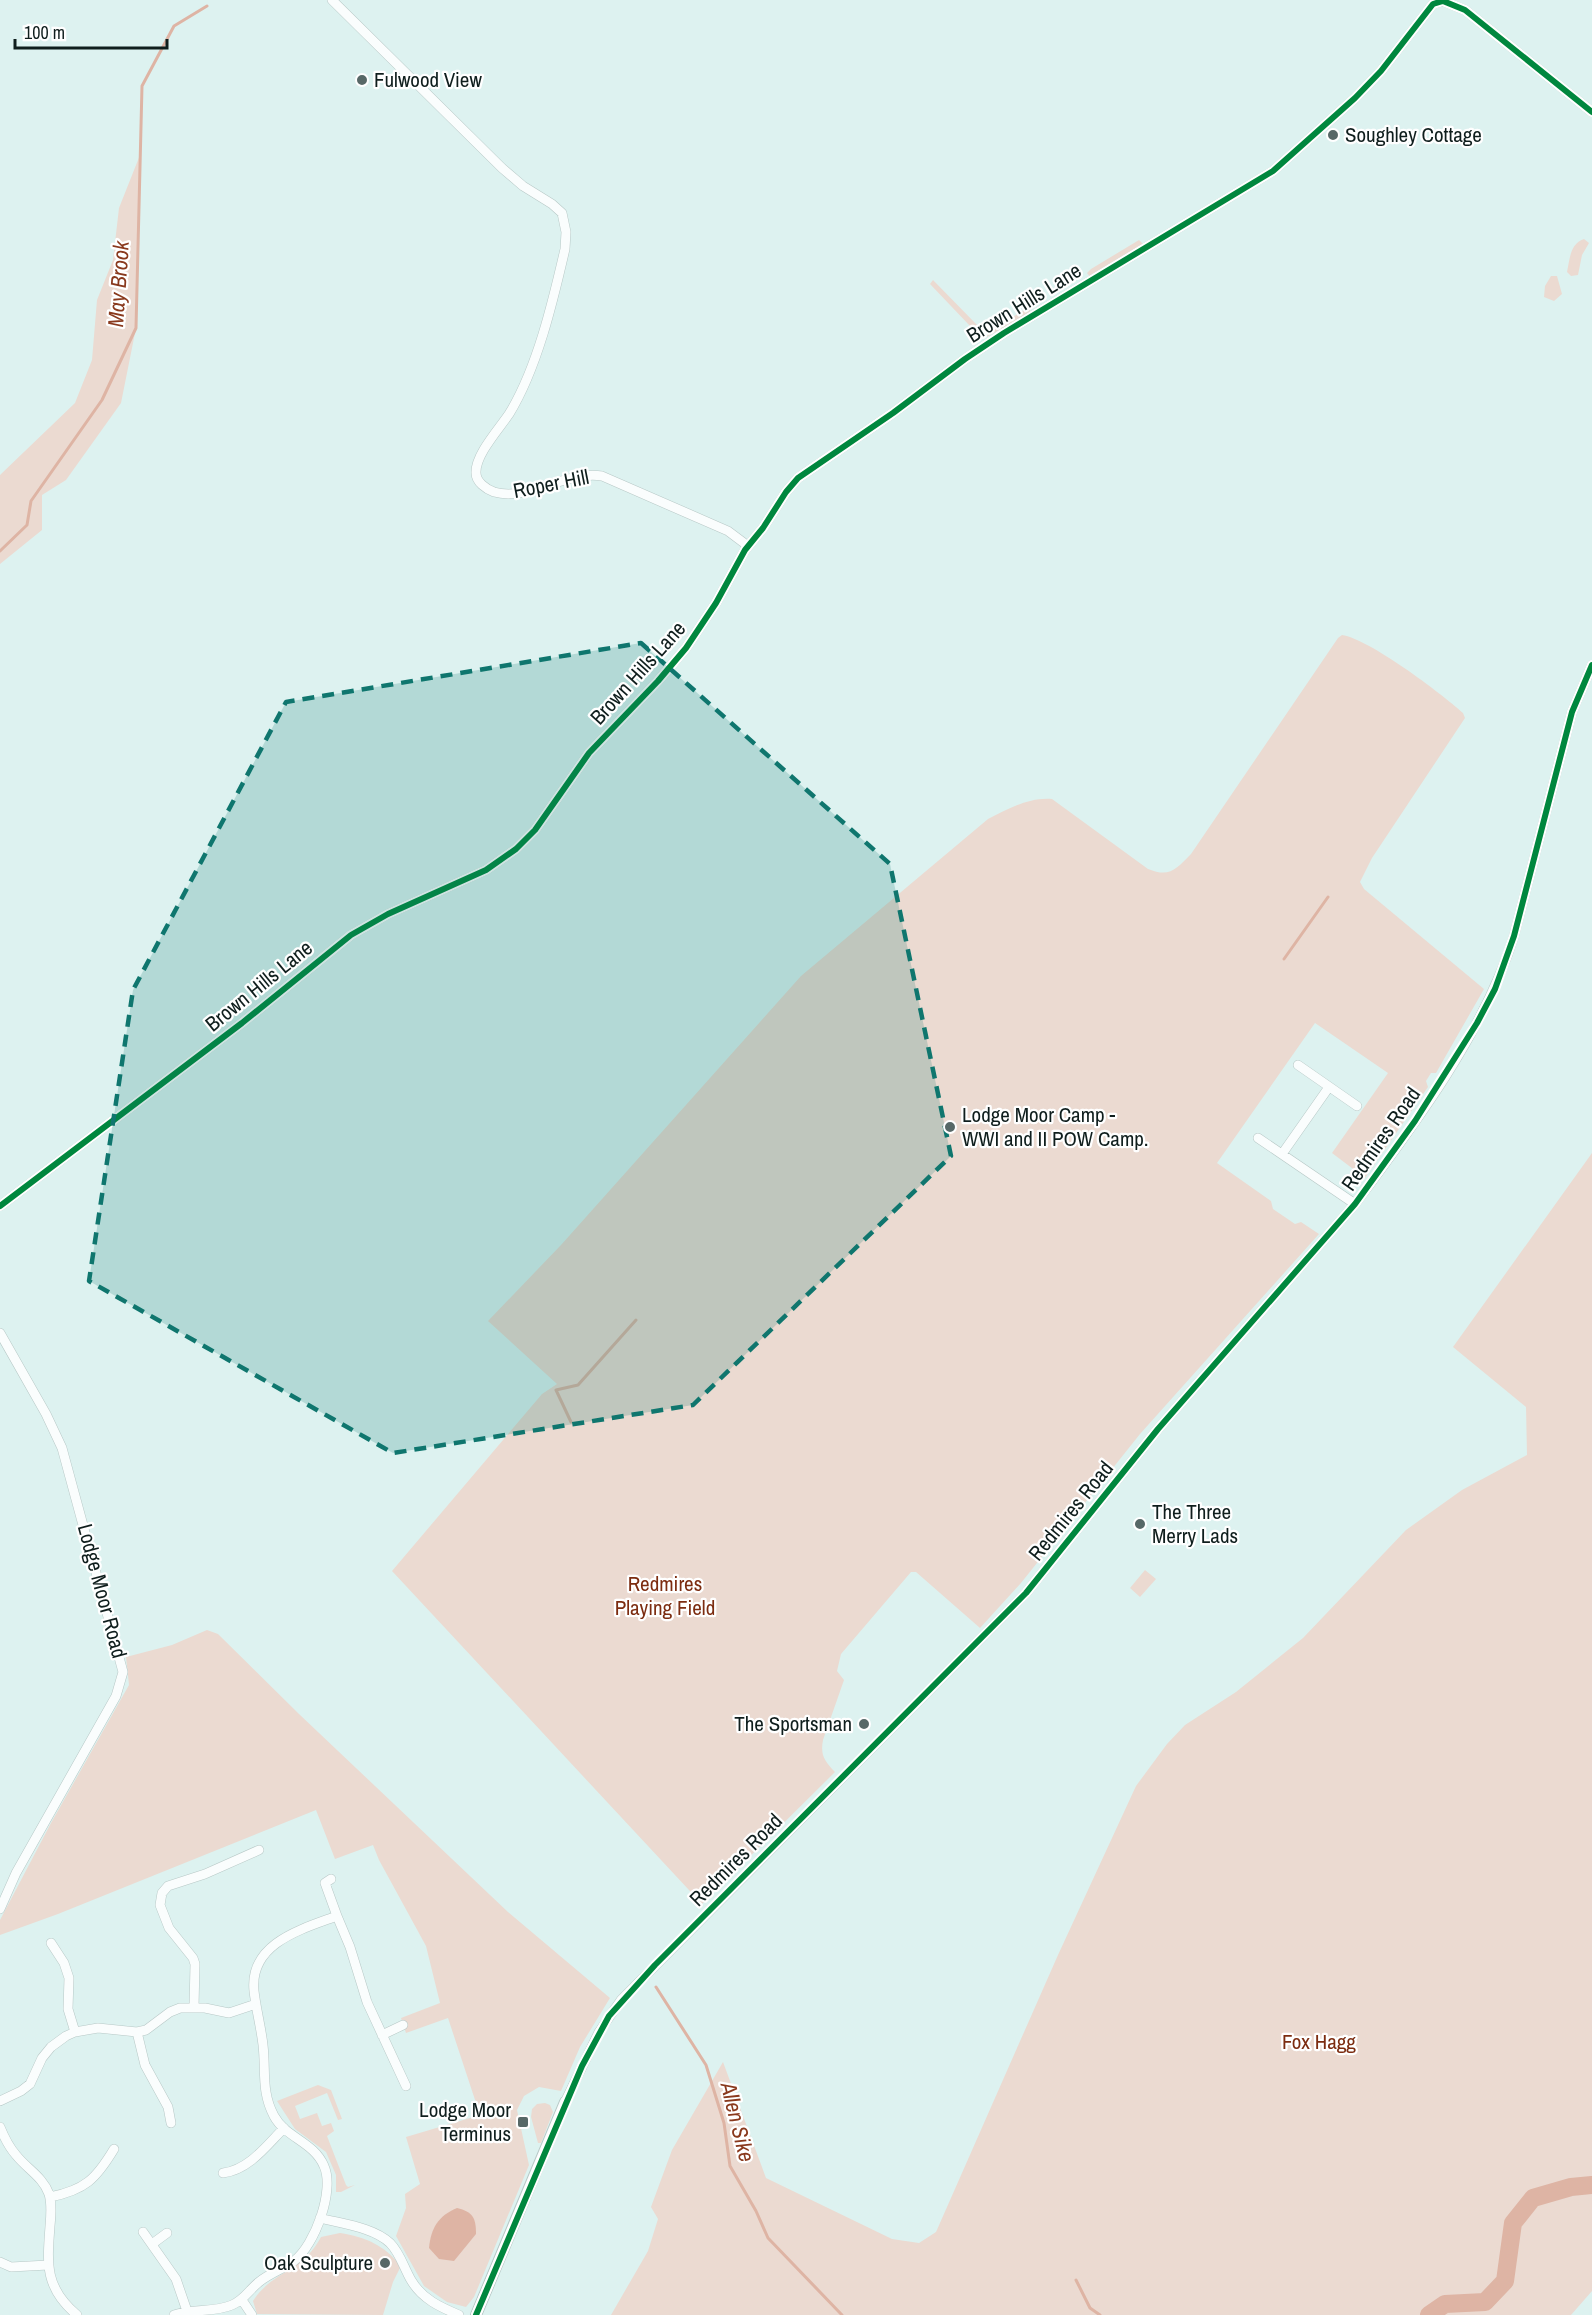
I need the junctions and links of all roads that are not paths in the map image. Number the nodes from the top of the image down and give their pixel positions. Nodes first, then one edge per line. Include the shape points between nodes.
1 (332, 0) edge
2 (1438, 1) edge
3 (1592, 112) edge
4 (748, 546) junction
5 (1592, 665) edge
6 (1298, 1065) dead end
7 (1329, 1087) junction
8 (1357, 1106) dead end
9 (1258, 1138) dead end
10 (1282, 1154) junction
11 (1356, 1204) junction
12 (0, 1206) edge
13 (0, 1333) edge
14 (259, 1850) dead end
15 (328, 1881) dead end
16 (0, 1909) edge
17 (337, 1916) junction
18 (51, 1942) dead end
19 (256, 2004) junction
20 (194, 2007) junction
21 (403, 2025) dead end
22 (75, 2032) junction
23 (137, 2032) junction
24 (382, 2035) junction
25 (406, 2086) dead end
26 (0, 2101) edge
27 (565, 2102) joint
28 (171, 2123) dead end
29 (0, 2127) edge
30 (284, 2128) junction
31 (114, 2149) dead end
32 (104, 2166) junction
33 (224, 2173) dead end
34 (112, 2174) dead end
35 (50, 2197) junction
36 (320, 2218) junction
37 (143, 2232) dead end
38 (167, 2233) dead end
39 (152, 2244) junction
40 (0, 2262) edge
41 (48, 2265) junction
42 (242, 2300) junction
43 (187, 2311) junction
44 (77, 2315) edge
45 (174, 2315) edge
46 (252, 2315) edge
47 (459, 2315) edge
48 (476, 2315) edge

1 - 4 street, Roper Hill via 508,175 556,207 564,219 565,249 537,350 517,400 479,461 476,478 489,490 511,493 583,475 602,476 728,531
2 - 3 street via 1466,10
2 - 4 street, Brown Hills Lane via 1355,98 1280,166 1004,333 811,468 790,486
4 - 12 street, Brown Hills Lane via 686,648 589,753 535,830 516,849 496,865 351,935 242,1023
5 - 11 street, Redmires Road via 1572,712 1514,936 1495,989 1436,1090
6 - 7 street
7 - 8 street
7 - 10 street
9 - 10 street
10 - 11 street
11 - 27 street, Redmires Road via 1158,1429 1026,1593 621,2000 599,2032
13 - 16 street, Lodge Moor Road via 62,1448 122,1676 116,1696 16,1873
14 - 20 street via 168,1887 162,1893 160,1905 169,1928 195,1964
15 - 17 street
17 - 19 street via 286,1935 273,1944 256,1972
17 - 24 street
18 - 22 street via 69,1978 68,2009
19 - 20 street via 229,2013
19 - 30 street via 265,2096 275,2119
20 - 23 street via 170,2012
21 - 24 street
22 - 23 street via 98,2028
22 - 26 street via 51,2047 30,2084
23 - 28 street via 145,2065 168,2107
24 - 25 street
27 - 48 street, Redmires Road
29 - 35 street via 17,2157 41,2179
30 - 33 street via 247,2163
30 - 36 street via 316,2152 325,2166 328,2191
31 - 32 street
32 - 34 street
32 - 35 street via 77,2190
35 - 41 street
36 - 42 street via 301,2255 259,2282
36 - 47 street via 382,2237 391,2244 420,2292 431,2302
37 - 39 street
38 - 39 street
39 - 43 street via 176,2279
40 - 41 street via 11,2267
41 - 44 street via 58,2296
42 - 43 street via 219,2310
42 - 46 street
43 - 45 street

